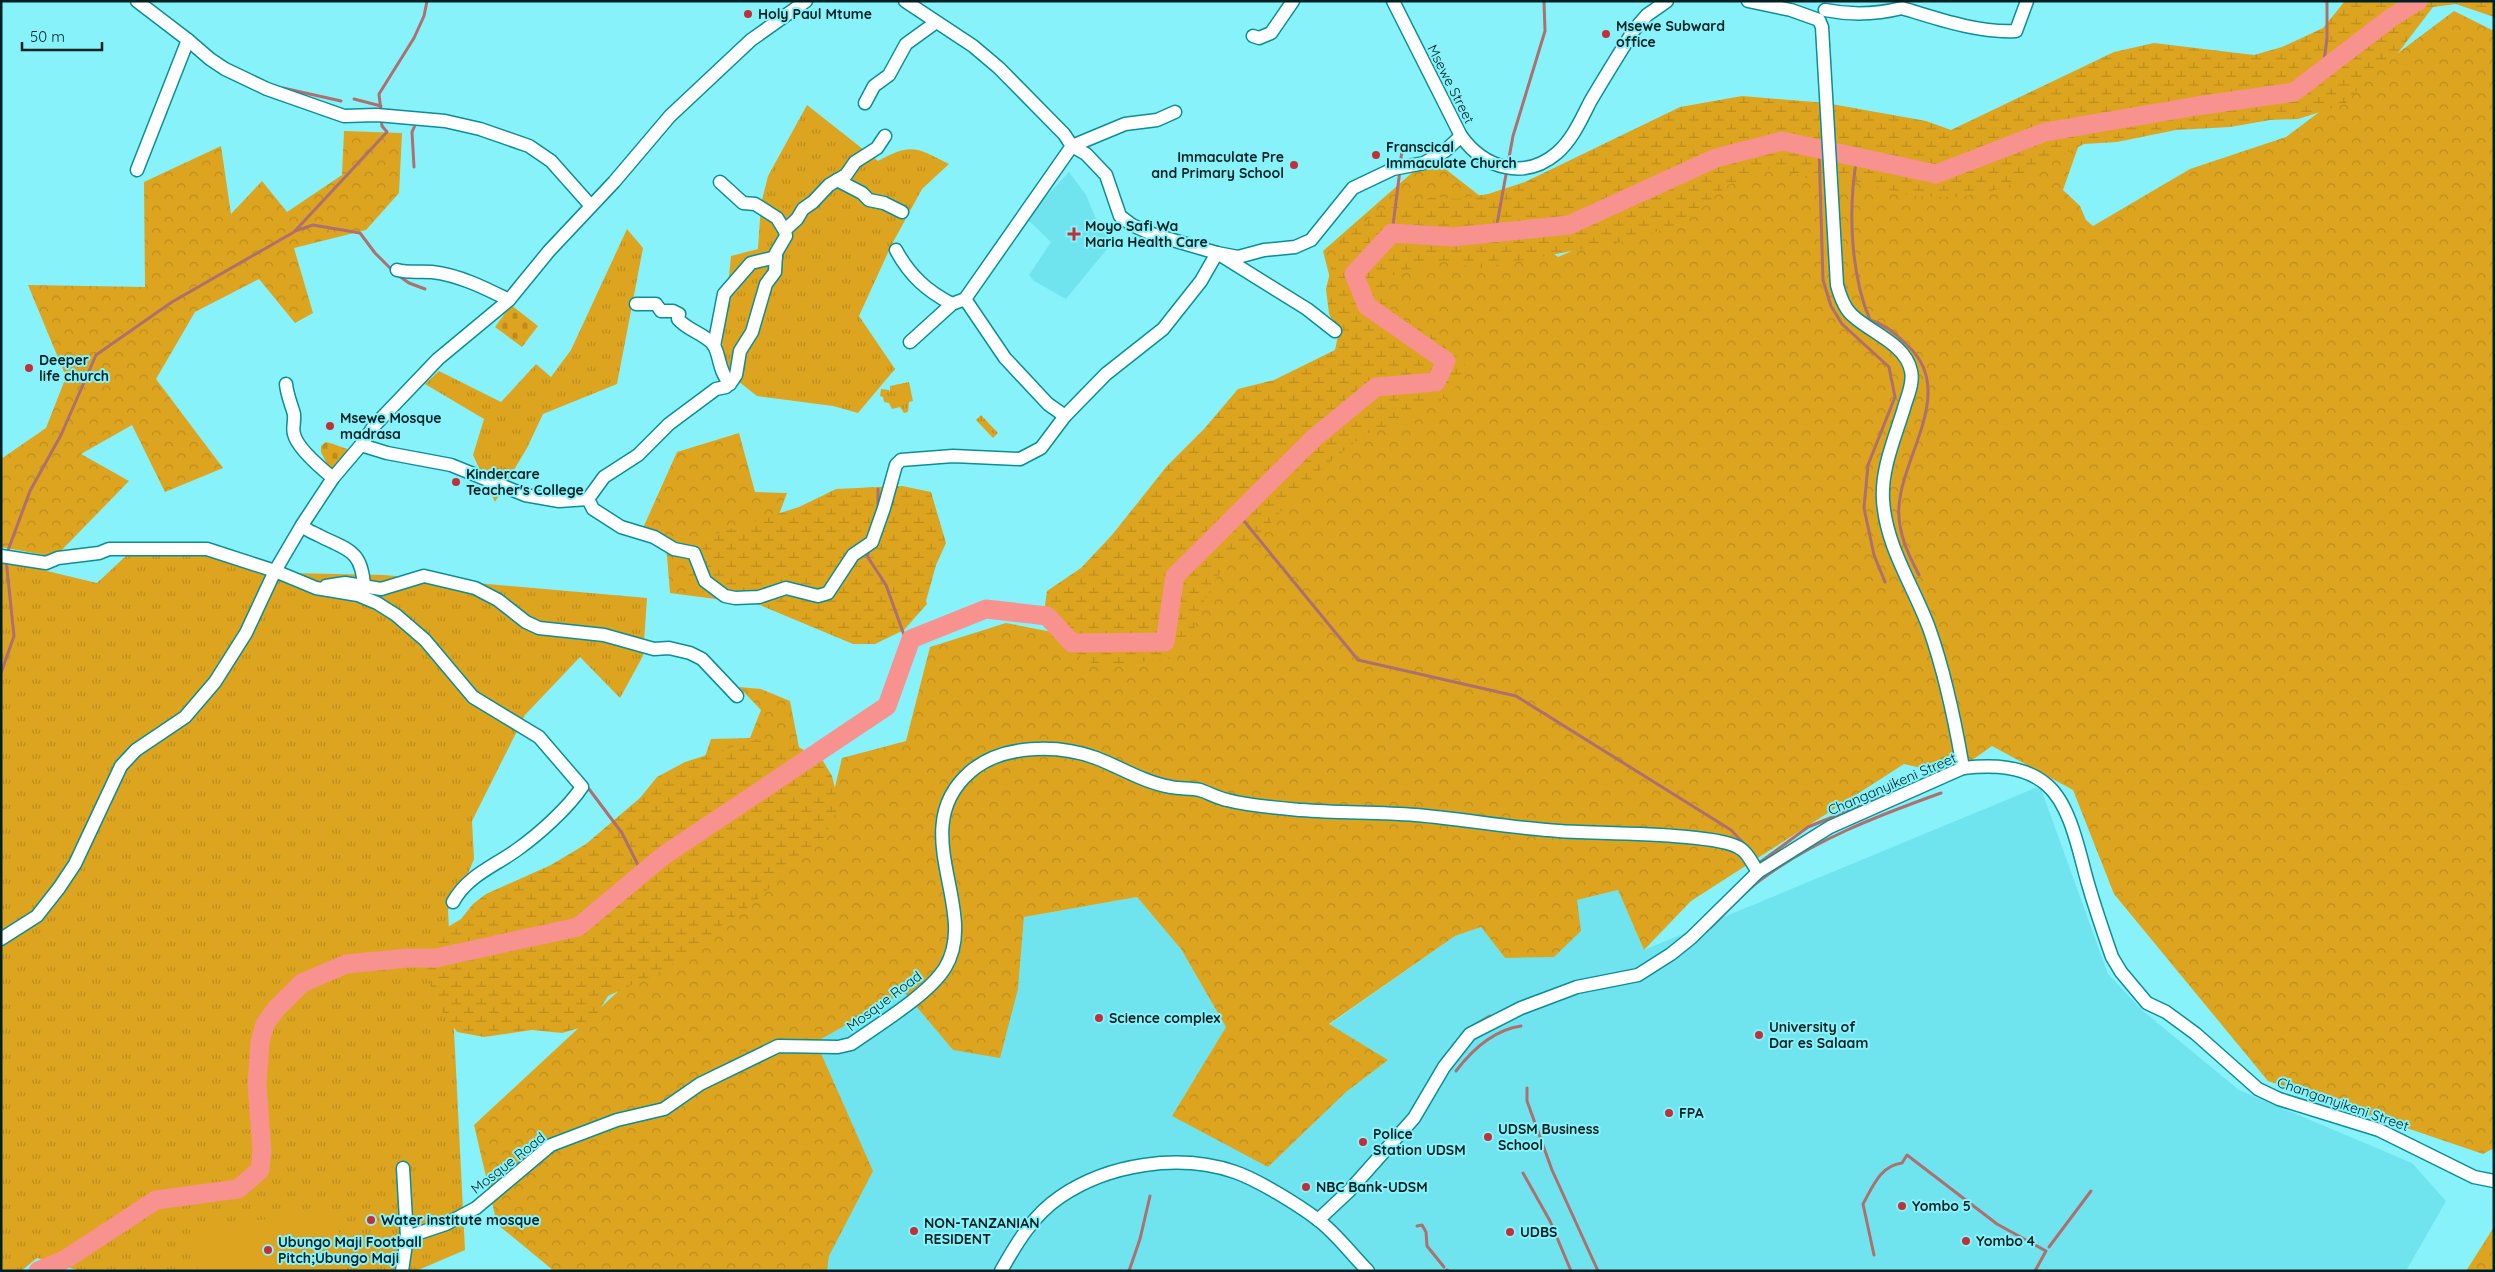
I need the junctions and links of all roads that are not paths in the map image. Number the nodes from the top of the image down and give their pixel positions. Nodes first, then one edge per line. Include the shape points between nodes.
1 (137, 1) edge
2 (806, 1) edge
3 (905, 1) edge
4 (1293, 1) edge
5 (1393, 1) edge
6 (1667, 1) edge
7 (1748, 1) edge
8 (2027, 1) edge
9 (1823, 10) edge
10 (936, 23) junction
11 (1253, 36) dead end
12 (188, 40) junction
13 (865, 103) dead end
14 (1175, 112) dead end
15 (885, 136) dead end
16 (1461, 136) junction
17 (1072, 146) junction
18 (137, 170) dead end
19 (837, 180) junction
20 (720, 182) dead end
21 (591, 206) junction
22 (902, 212) dead end
23 (785, 231) junction
24 (896, 250) dead end
25 (1217, 253) junction
26 (776, 257) junction
27 (397, 270) dead end
28 (965, 299) junction
29 (508, 300) junction
30 (636, 304) dead end
31 (952, 304) junction
32 (1335, 331) dead end
33 (910, 342) dead end
34 (714, 346) junction
35 (286, 384) dead end
36 (730, 384) junction
37 (1066, 416) junction
38 (361, 445) junction
39 (333, 478) junction
40 (588, 499) junction
41 (302, 525) junction
42 (1, 556) edge
43 (275, 571) junction
44 (364, 587) junction
45 (316, 588) junction
46 (737, 696) dead end
47 (1963, 768) junction
48 (1758, 872) junction
49 (453, 902) dead end
50 (1, 939) edge
51 (403, 1168) dead end
52 (2494, 1181) edge
53 (1318, 1220) junction
54 (407, 1237) junction
55 (1364, 1269) edge
56 (402, 1271) edge
57 (1002, 1271) edge

1 - 12 street
2 - 21 street via 751,40 675,110
3 - 10 street
4 - 11 street via 1271,33 1259,38
5 - 16 street, Msewe Street
6 - 16 street, Msewe Street via 1647,15 1634,30 1568,141 1546,161 1514,170 1498,166 1469,148
7 - 9 street via 1791,10
8 - 9 street via 2016,31 1977,28 1902,8 1853,14
9 - 47 street via 1837,285 1851,314 1894,345 1912,371 1909,393 1886,467 1883,501 1892,546 1928,627 1942,669
10 - 13 street via 906,44 889,74 874,86
10 - 17 street via 974,46 995,64
12 - 18 street
12 - 21 street via 225,69 267,89 344,116 377,115 444,121 529,146 551,161
14 - 17 street via 1157,120 1125,124
15 - 19 street via 877,148 855,162 846,175
16 - 25 street via 1424,164 1393,169 1353,188 1311,240 1295,247 1238,257
17 - 25 street via 1086,154 1106,174 1120,216 1132,226
17 - 28 street
19 - 22 street via 869,200 884,202
19 - 23 street via 803,209
20 - 23 street via 745,204 755,204 777,218
21 - 29 street
23 - 26 street via 786,236
24 - 31 street via 911,275 925,288
25 - 32 street via 1307,309
25 - 37 street via 1202,281 1163,329 1106,374
26 - 34 street via 751,263 724,294
26 - 36 street via 775,272 766,284 752,332 740,353 736,375
27 - 29 street via 444,274 485,287
28 - 31 street
28 - 37 street via 1005,358 1048,404
29 - 38 street via 438,359 374,426
30 - 34 street via 654,304 661,311 676,312 682,324 696,330
31 - 33 street
34 - 36 street via 720,369
35 - 39 street via 287,398 294,415 296,441
36 - 40 street via 716,389 669,424 638,455 604,477
37 - 40 street via 1041,448 1020,459 953,456 901,460 896,465 872,542 853,556 828,593 818,596 786,588 759,597 725,596 705,581 694,553 674,550 654,537 621,527 593,508
38 - 39 street
38 - 40 street via 451,465 525,495 559,501
39 - 41 street
41 - 43 street
41 - 44 street via 306,530 345,546 360,566
42 - 43 street via 46,562 109,549 207,549
43 - 45 street
43 - 50 street via 246,633 210,688 185,716 136,750 122,766 75,864 59,888 37,916
44 - 45 street via 345,583
44 - 46 street via 381,589 424,576 475,588 540,628 604,635 654,649 669,648 690,653 702,659
45 - 49 street via 358,595 396,615 435,651 473,697 538,737 582,787 518,849 467,883
47 - 48 street, Changanyikeni Street via 1830,827
47 - 52 street, Changanyikeni Street via 2007,767 2028,773 2048,786 2070,824 2112,957 2121,972 2147,1003 2166,1012 2196,1034 2251,1084 2279,1099 2379,1130 2474,1177
48 - 53 street, Changanyikeni Street via 1691,938 1638,974 1577,987 1521,1008 1470,1034 1444,1067 1414,1118 1349,1192
48 - 54 street, Mosque Road via 1741,849 1726,843 1680,837 1558,831 1415,815 1288,809 1170,787 1065,750 1019,751 990,760 970,772 950,802 940,830 954,932 950,957 935,982 852,1044 838,1047 778,1046 700,1084 664,1109 617,1120 551,1145 476,1208 446,1224
51 - 54 street
53 - 55 street
53 - 57 street via 1235,1172 1178,1163 1124,1168 1059,1197 1031,1224
54 - 56 street

